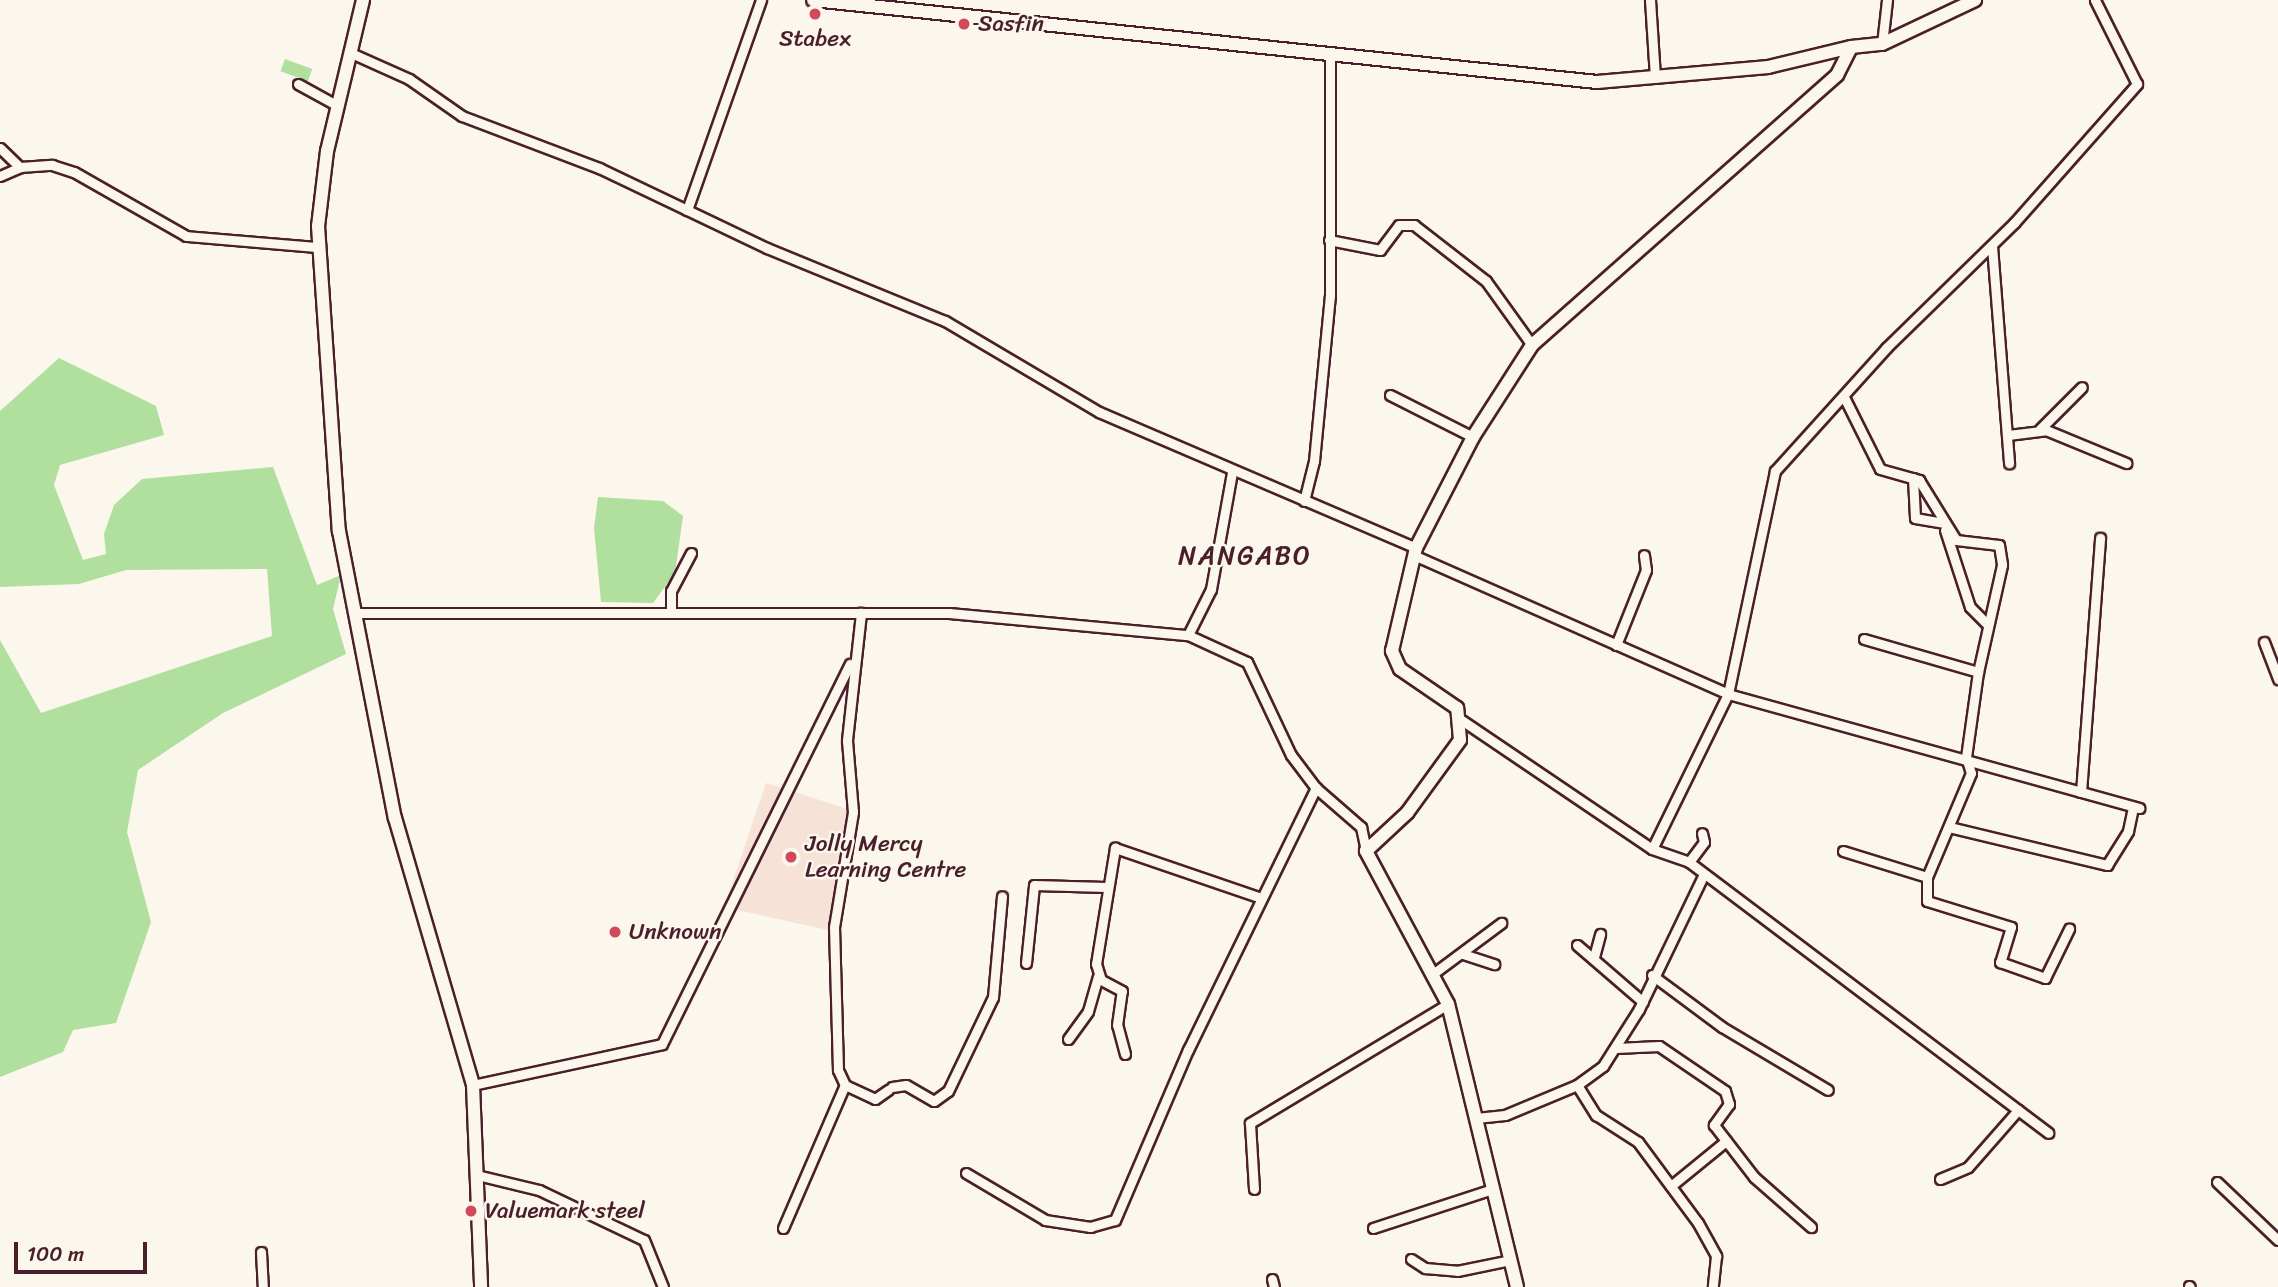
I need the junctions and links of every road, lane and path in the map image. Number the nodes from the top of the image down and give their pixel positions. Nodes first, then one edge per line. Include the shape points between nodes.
1 (363, 0) edge
2 (761, 0) edge
3 (813, 0) edge
4 (1650, 0) edge
5 (1888, 0) edge
6 (1975, 0) edge
7 (2095, 0) edge
8 (1882, 44) junction
9 (1851, 47) junction
10 (351, 53) junction
11 (1330, 56) junction
12 (1656, 78) junction
13 (298, 84) dead end
14 (338, 106) junction
15 (0, 148) edge
16 (20, 167) junction
17 (0, 176) edge
18 (687, 210) junction
19 (1329, 240) junction
20 (1992, 246) junction
21 (318, 247) junction
22 (1532, 345) junction
23 (2082, 387) dead end
24 (1390, 396) dead end
25 (1844, 397) junction
26 (2040, 429) junction
27 (2008, 435) junction
28 (1473, 437) junction
29 (2009, 463) dead end
30 (2126, 463) dead end
31 (1232, 472) junction
32 (1913, 478) junction
33 (1304, 501) junction
34 (1943, 524) junction
35 (2100, 538) dead end
36 (1417, 552) junction
37 (691, 553) dead end
38 (1644, 555) dead end
39 (671, 611) junction
40 (354, 613) junction
41 (860, 613) junction
42 (1987, 624) junction
43 (1188, 635) junction
44 (1864, 639) dead end
45 (2264, 642) dead end
46 (1616, 645) junction
47 (853, 659) junction
48 (1978, 672) junction
49 (2278, 679) edge
50 (1728, 694) junction
51 (1461, 719) junction
52 (1972, 764) junction
53 (1317, 788) junction
54 (2081, 792) junction
55 (1950, 827) junction
56 (1702, 833) dead end
57 (1652, 849) junction
58 (1366, 850) junction
59 (1843, 851) dead end
60 (1689, 862) junction
61 (1703, 876) junction
62 (1927, 877) junction
63 (1106, 887) junction
64 (1002, 896) dead end
65 (1261, 898) junction
66 (1501, 923) dead end
67 (2069, 929) dead end
68 (1600, 934) dead end
69 (1577, 945) dead end
70 (1463, 954) junction
71 (1594, 957) junction
72 (1026, 963) dead end
73 (1494, 964) dead end
74 (1434, 973) junction
75 (1652, 975) junction
76 (1098, 976) junction
77 (1643, 1002) junction
78 (1448, 1004) junction
79 (1068, 1039) dead end
80 (1616, 1048) junction
81 (1125, 1054) dead end
82 (473, 1085) junction
83 (845, 1085) junction
84 (1577, 1085) junction
85 (1828, 1090) dead end
86 (2018, 1110) junction
87 (1476, 1118) junction
88 (2048, 1133) dead end
89 (1726, 1142) junction
90 (966, 1173) dead end
91 (481, 1176) junction
92 (1940, 1179) dead end
93 (2217, 1182) dead end
94 (1672, 1185) junction
95 (1254, 1189) dead end
96 (1492, 1189) junction
97 (1811, 1227) dead end
98 (783, 1228) dead end
99 (1373, 1228) dead end
100 (2278, 1240) edge
101 (261, 1252) dead end
102 (1411, 1259) dead end
103 (1510, 1260) junction
104 (262, 1287) edge
105 (481, 1287) edge
106 (663, 1287) edge
107 (1517, 1287) edge
108 (1713, 1287) edge

1 - 10 street
2 - 18 street
3 - 11 street
4 - 12 street
5 - 8 street
6 - 8 street
7 - 20 street via 2137,84
8 - 9 street
9 - 12 street via 1768,67
9 - 22 street via 1837,75
10 - 14 street
10 - 18 street via 409,79 462,116 599,168
11 - 12 street via 1597,82
11 - 19 street
13 - 14 street
14 - 21 street via 321,183
15 - 16 street
16 - 17 street
16 - 21 street via 64,168 186,236
18 - 31 street via 945,321 1099,412
19 - 22 street via 1380,250 1399,225 1414,225 1486,281
19 - 33 street via 1330,296 1314,461
20 - 25 street
20 - 27 street
21 - 40 street via 339,531
22 - 28 street
23 - 26 street
24 - 28 street
25 - 32 street via 1880,468
25 - 50 street via 1775,471
26 - 27 street
26 - 30 street
27 - 29 street
28 - 36 street
31 - 33 street
31 - 43 street via 1211,589
32 - 34 street
32 - 34 street via 1915,518
33 - 36 street
34 - 42 street via 1970,607
34 - 42 street via 1956,540 1999,545 2002,565
35 - 54 street
36 - 46 street
36 - 51 street via 1394,660 1457,708
37 - 39 street via 671,590
38 - 46 street via 1646,570
39 - 40 street
39 - 41 street
40 - 82 street via 395,818
41 - 43 street via 949,614
41 - 47 street
42 - 48 street
43 - 53 street via 1247,662 1292,755
44 - 48 street
45 - 49 street
46 - 50 street
47 - 82 street via 662,1044
47 - 83 street via 847,740 853,812 834,927 838,1070
48 - 52 street via 1966,757
50 - 52 street
50 - 57 street
51 - 57 street
51 - 58 street via 1460,740 1447,763
52 - 54 street
52 - 55 street
53 - 58 street via 1361,827
53 - 65 street
54 - 55 street via 2136,807 2128,831 2107,865
55 - 62 street
56 - 60 street via 1704,842
57 - 60 street
58 - 74 street
59 - 62 street
60 - 61 street
61 - 75 street
61 - 86 street
62 - 67 street via 1927,901 2011,928 2000,962 2045,978
63 - 65 street via 1119,846
63 - 72 street via 1042,880 1034,885
63 - 76 street
64 - 83 street via 993,997 948,1091 934,1101 906,1085 875,1099
65 - 90 street via 1115,1220 1090,1227 1045,1220
66 - 70 street
68 - 71 street
69 - 71 street
70 - 73 street
70 - 74 street
71 - 77 street
74 - 78 street
75 - 77 street
75 - 85 street via 1732,1033
76 - 79 street via 1088,1011
76 - 81 street via 1122,991 1117,1025
77 - 80 street
78 - 87 street
78 - 95 street via 1250,1123
80 - 84 street
80 - 89 street via 1659,1046 1725,1091 1729,1104 1714,1122
82 - 91 street
83 - 98 street
84 - 87 street via 1505,1115
84 - 94 street via 1596,1115 1638,1142
86 - 88 street
86 - 92 street via 1968,1167
87 - 96 street
89 - 94 street
89 - 97 street via 1754,1177
91 - 105 street
91 - 106 street via 539,1189 644,1240
93 - 100 street
94 - 108 street via 1713,1247
96 - 99 street
96 - 103 street
101 - 104 street
102 - 103 street via 1425,1268 1457,1271
103 - 107 street

